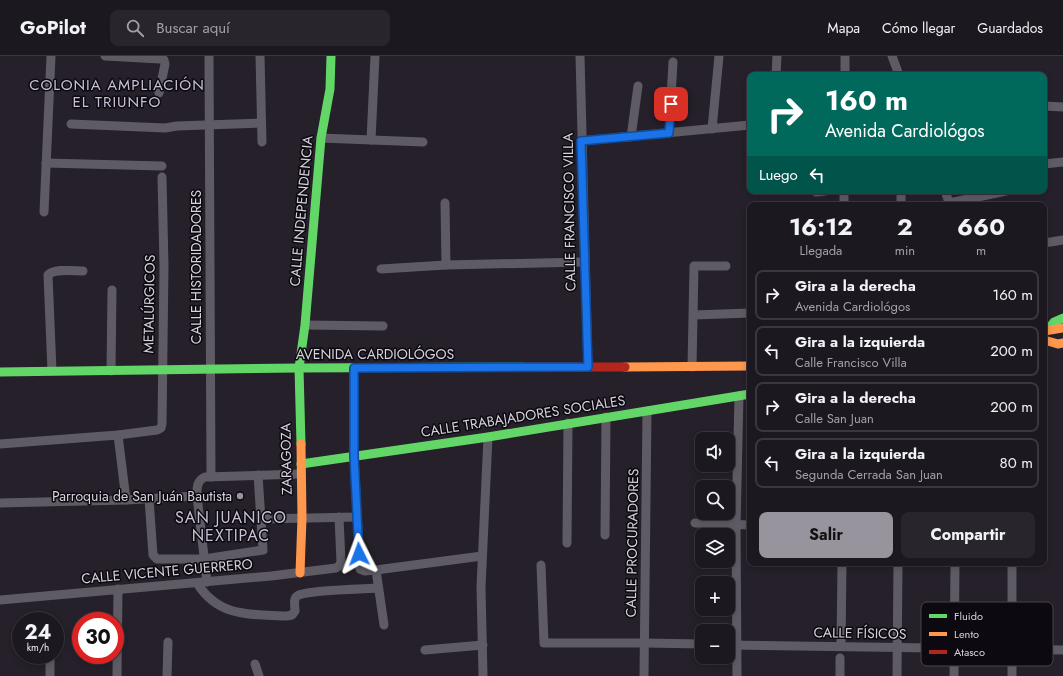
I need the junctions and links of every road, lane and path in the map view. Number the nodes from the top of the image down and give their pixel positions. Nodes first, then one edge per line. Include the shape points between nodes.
1 (51, 56) edge
2 (105, 56) edge
3 (209, 56) edge
4 (260, 56) edge
5 (331, 56) edge
6 (375, 56) edge
7 (580, 56) edge
8 (719, 56) edge
9 (777, 56) edge
10 (845, 56) edge
11 (892, 56) edge
12 (673, 62) dead end
13 (776, 72) edge
14 (845, 72) edge
15 (898, 72) edge
16 (638, 86) dead end
17 (159, 93) dead end
18 (1047, 106) edge
19 (1063, 106) edge
20 (72, 124) dead end
21 (261, 124) junction
22 (209, 125) junction
23 (747, 125) edge
24 (712, 129) junction
25 (669, 133) junction
26 (631, 137) junction
27 (321, 138) junction
28 (371, 140) junction
29 (581, 141) junction
30 (262, 142) dead end
31 (423, 142) dead end
32 (1063, 162) edge
33 (46, 163) junction
34 (1047, 164) edge
35 (162, 166) dead end
36 (162, 177) dead end
37 (993, 194) edge
38 (959, 202) edge
39 (445, 203) dead end
40 (44, 212) dead end
41 (1063, 240) edge
42 (1047, 243) edge
43 (584, 262) junction
44 (446, 265) junction
45 (726, 266) dead end
46 (381, 269) dead end
47 (83, 271) dead end
48 (112, 290) dead end
49 (747, 313) edge
50 (694, 315) junction
51 (1063, 318) edge
52 (304, 325) junction
53 (383, 326) dead end
54 (1063, 328) edge
55 (1047, 330) edge
56 (1047, 331) edge
57 (1047, 341) edge
58 (1063, 343) edge
59 (692, 366) junction
60 (747, 366) edge
61 (588, 367) junction
62 (299, 368) junction
63 (354, 368) junction
64 (211, 369) junction
65 (111, 370) junction
66 (162, 370) junction
67 (52, 371) junction
68 (0, 372) edge
69 (747, 394) edge
70 (738, 396) junction
71 (647, 411) junction
72 (606, 417) junction
73 (568, 423) junction
74 (118, 435) junction
75 (488, 436) junction
76 (0, 444) edge
77 (354, 456) junction
78 (301, 464) junction
79 (300, 474) junction
80 (258, 475) junction
81 (211, 477) junction
82 (197, 492) junction
83 (149, 499) junction
84 (126, 500) junction
85 (0, 504) edge
86 (357, 517) junction
87 (302, 518) junction
88 (339, 518) junction
89 (261, 519) junction
90 (695, 523) dead end
91 (736, 525) junction
92 (747, 525) edge
93 (605, 535) dead end
94 (567, 543) dead end
95 (482, 556) junction
96 (204, 559) junction
97 (542, 565) dead end
98 (842, 566) edge
99 (898, 566) edge
100 (955, 566) edge
101 (1012, 566) edge
102 (376, 570) junction
103 (300, 573) junction
104 (207, 582) junction
105 (197, 583) junction
106 (378, 588) junction
107 (118, 590) junction
108 (0, 600) edge
109 (955, 602) edge
110 (1012, 602) edge
111 (384, 625) dead end
112 (168, 642) dead end
113 (645, 643) junction
114 (695, 644) edge
115 (483, 645) junction
116 (735, 646) edge
117 (738, 646) junction
118 (841, 646) junction
119 (897, 647) junction
120 (921, 647) edge
121 (425, 650) dead end
122 (1053, 650) edge
123 (1063, 650) edge
124 (840, 658) dead end
125 (50, 664) edge
126 (255, 664) dead end
127 (50, 676) edge
128 (117, 676) edge
129 (168, 676) edge
130 (259, 676) edge
131 (483, 676) edge
132 (644, 676) edge
133 (737, 676) edge
134 (840, 676) edge
135 (897, 676) edge

1 - 33 street
2 - 17 street via 164,60
3 - 22 street, CALLE HISTORIDADORES
4 - 21 street
5 - 27 street, CALLE INDEPENDENCIA via 330,89
6 - 28 street
7 - 29 street, CALLE FRANCISCO VILLA
8 - 24 street
9 - 13 street
10 - 14 street
11 - 15 street
12 - 25 street
16 - 26 street
18 - 19 street
20 - 22 street via 165,128
21 - 22 street
21 - 30 street
22 - 64 street, CALLE HISTORIDADORES
23 - 24 street
24 - 25 street
25 - 26 street
26 - 29 street
27 - 28 street
27 - 52 street, CALLE INDEPENDENCIA
28 - 31 street
29 - 43 street, CALLE FRANCISCO VILLA
32 - 34 street
33 - 35 street
33 - 40 street
36 - 66 street, METALÚRGICOS
37 - 38 street
39 - 44 street
41 - 42 street
43 - 44 street
43 - 61 street, CALLE FRANCISCO VILLA
44 - 46 street
45 - 50 street via 694,266
47 - 67 street via 55,271 48,275
48 - 65 street
49 - 50 street
50 - 59 street
51 - 55 street via 1052,323
52 - 53 street
52 - 62 street, CALLE INDEPENDENCIA
54 - 56 street
57 - 58 street
59 - 60 street, AVENIDA CARDIOLÓGOS
59 - 61 street, AVENIDA CARDIOLÓGOS
61 - 63 street, AVENIDA CARDIOLÓGOS
62 - 63 street, AVENIDA CARDIOLÓGOS
62 - 64 street, AVENIDA CARDIOLÓGOS
62 - 78 street, ZARAGOZA
63 - 77 street
64 - 66 street, AVENIDA CARDIOLÓGOS
64 - 81 street, CALLE HISTORIDADORES
65 - 66 street, AVENIDA CARDIOLÓGOS
65 - 67 street, AVENIDA CARDIOLÓGOS
66 - 74 street, METALÚRGICOS via 160,428
67 - 68 street, AVENIDA CARDIOLÓGOS
69 - 70 street, CALLE TRABAJADORES SOCIALES
70 - 71 street, CALLE TRABAJADORES SOCIALES
70 - 91 street
71 - 72 street, CALLE TRABAJADORES SOCIALES
71 - 113 street, CALLE PROCURADORES
72 - 73 street, CALLE TRABAJADORES SOCIALES
72 - 93 street
73 - 75 street, CALLE TRABAJADORES SOCIALES
73 - 94 street
74 - 76 street
74 - 84 street
75 - 77 street, CALLE TRABAJADORES SOCIALES
75 - 95 street
77 - 78 street, CALLE TRABAJADORES SOCIALES
77 - 86 street
78 - 79 street, ZARAGOZA
79 - 80 street
79 - 87 street, ZARAGOZA
80 - 81 street
80 - 89 street
81 - 82 street via 201,479
82 - 83 street
82 - 96 street
83 - 84 street
83 - 96 street via 153,555 157,559
84 - 85 street
86 - 88 street
86 - 102 street via 360,566 362,570
87 - 88 street
87 - 89 street
87 - 103 street, ZARAGOZA
88 - 103 street, CALLE VICENTE GUERRERO via 339,566
89 - 96 street via 263,550
90 - 91 street
91 - 92 street
91 - 117 street
95 - 102 street
95 - 115 street
96 - 104 street
97 - 113 street via 544,643
98 - 118 street
99 - 119 street
100 - 109 street
101 - 110 street
102 - 106 street
103 - 104 street, CALLE VICENTE GUERRERO
104 - 105 street, CALLE VICENTE GUERRERO
105 - 106 street via 209,598 224,609 240,613 287,616 295,611 295,600 302,594
105 - 107 street, CALLE VICENTE GUERRERO
106 - 111 street
107 - 108 street, CALLE VICENTE GUERRERO
107 - 128 street
112 - 129 street
113 - 114 street
113 - 132 street, CALLE PROCURADORES
115 - 121 street
115 - 131 street
116 - 117 street, CALLE FÍSICOS
117 - 118 street, CALLE FÍSICOS
117 - 133 street
118 - 119 street, CALLE FÍSICOS
119 - 120 street, CALLE FÍSICOS
119 - 135 street
122 - 123 street, CALLE FÍSICOS
124 - 134 street
125 - 127 street
126 - 130 street

